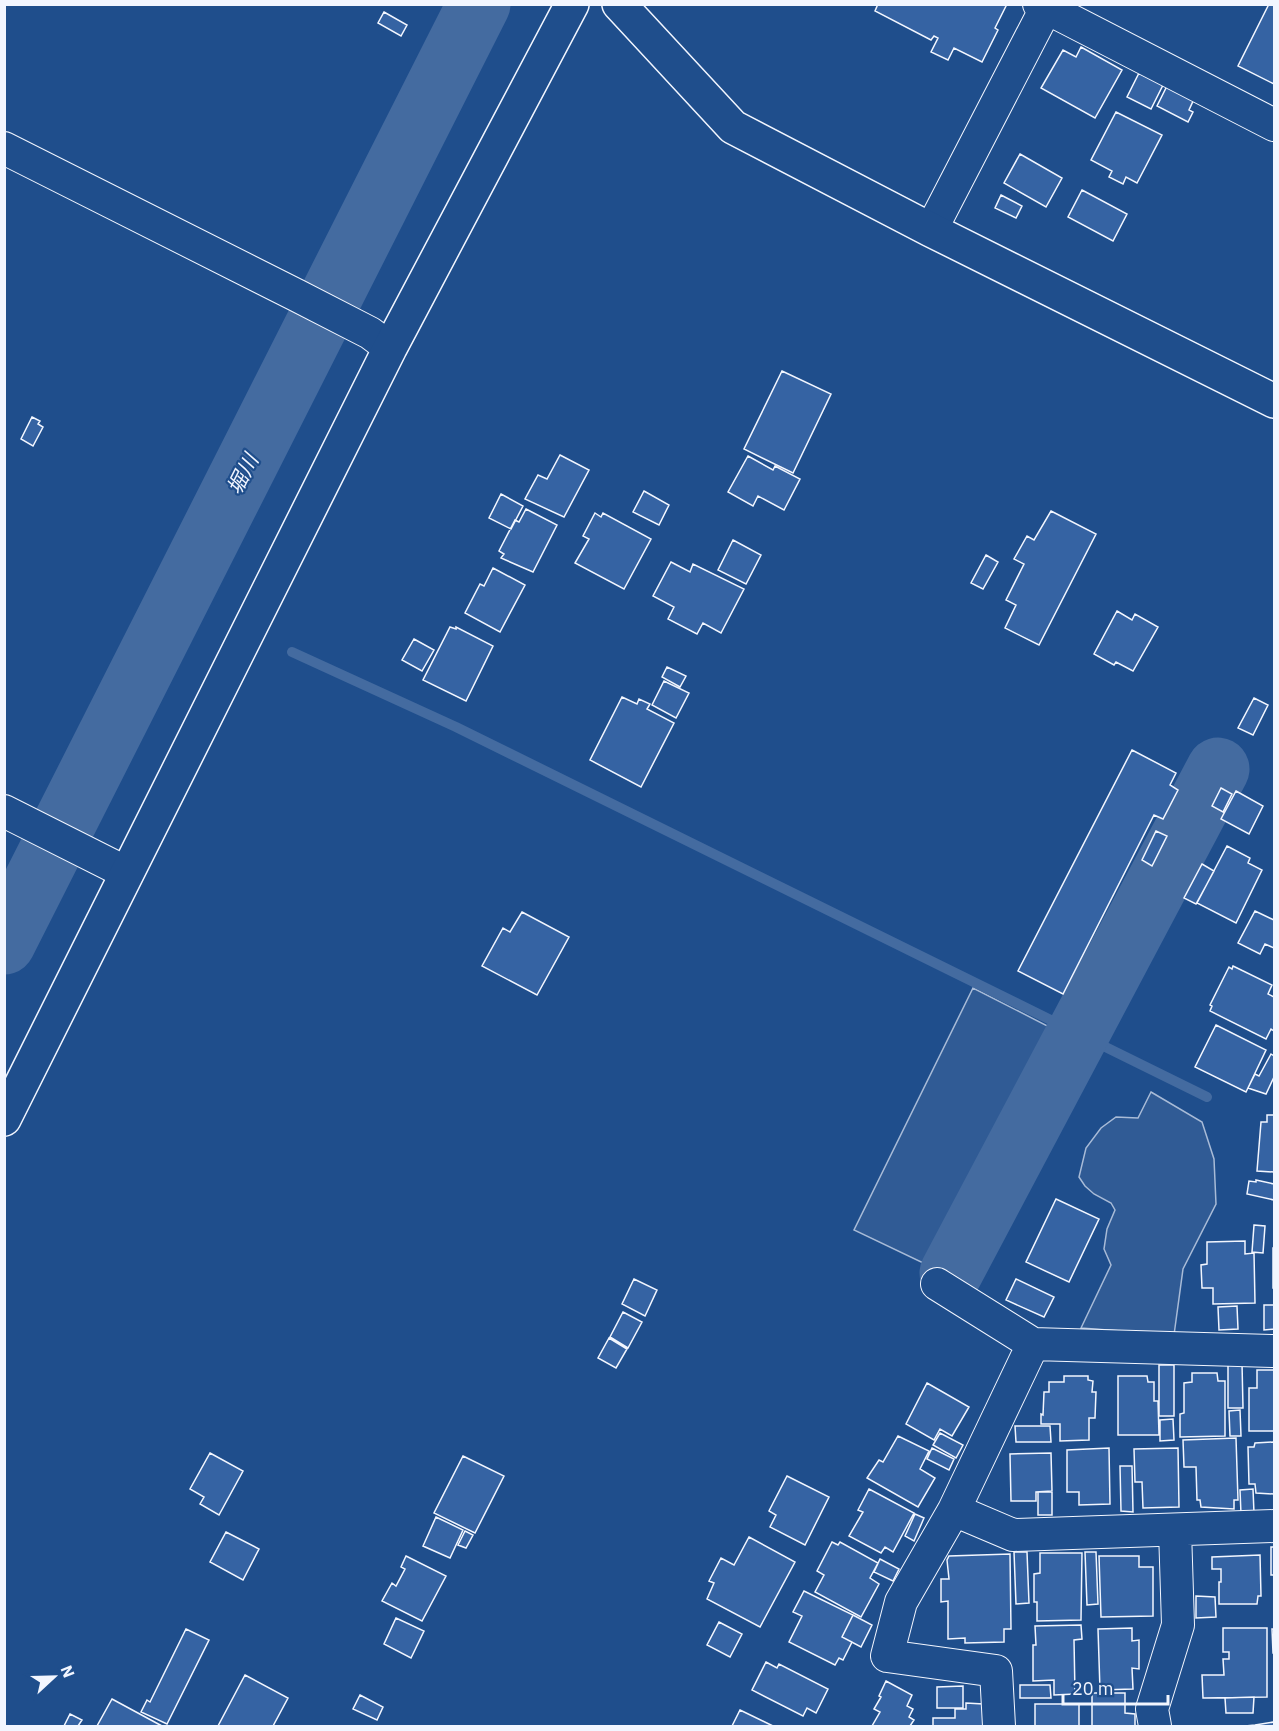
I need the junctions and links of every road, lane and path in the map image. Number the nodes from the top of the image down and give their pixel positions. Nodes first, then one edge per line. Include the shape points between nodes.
1 (572, 4) edge
2 (618, 4) edge
3 (1043, 6) edge
4 (1275, 125) edge
5 (4, 148) edge
6 (931, 230) junction
7 (380, 341) junction
8 (1275, 401) edge
9 (15, 816) edge
10 (127, 873) junction
11 (4, 1119) edge
12 (937, 1284) dead end
13 (1033, 1344) junction
14 (1275, 1351) edge
15 (954, 1510) junction
16 (1275, 1526) edge
17 (1175, 1530) junction
18 (999, 1726) edge
19 (1155, 1726) edge

1 - 7 street
2 - 6 street via 733,127
3 - 4 street
3 - 6 street
5 - 7 street
6 - 8 street
7 - 10 street
9 - 10 street
10 - 11 street
12 - 13 street
13 - 14 street
13 - 15 street
15 - 17 street via 1013,1535
15 - 18 street via 901,1602 887,1656 996,1671
16 - 17 street
17 - 19 street via 1178,1625 1152,1709

